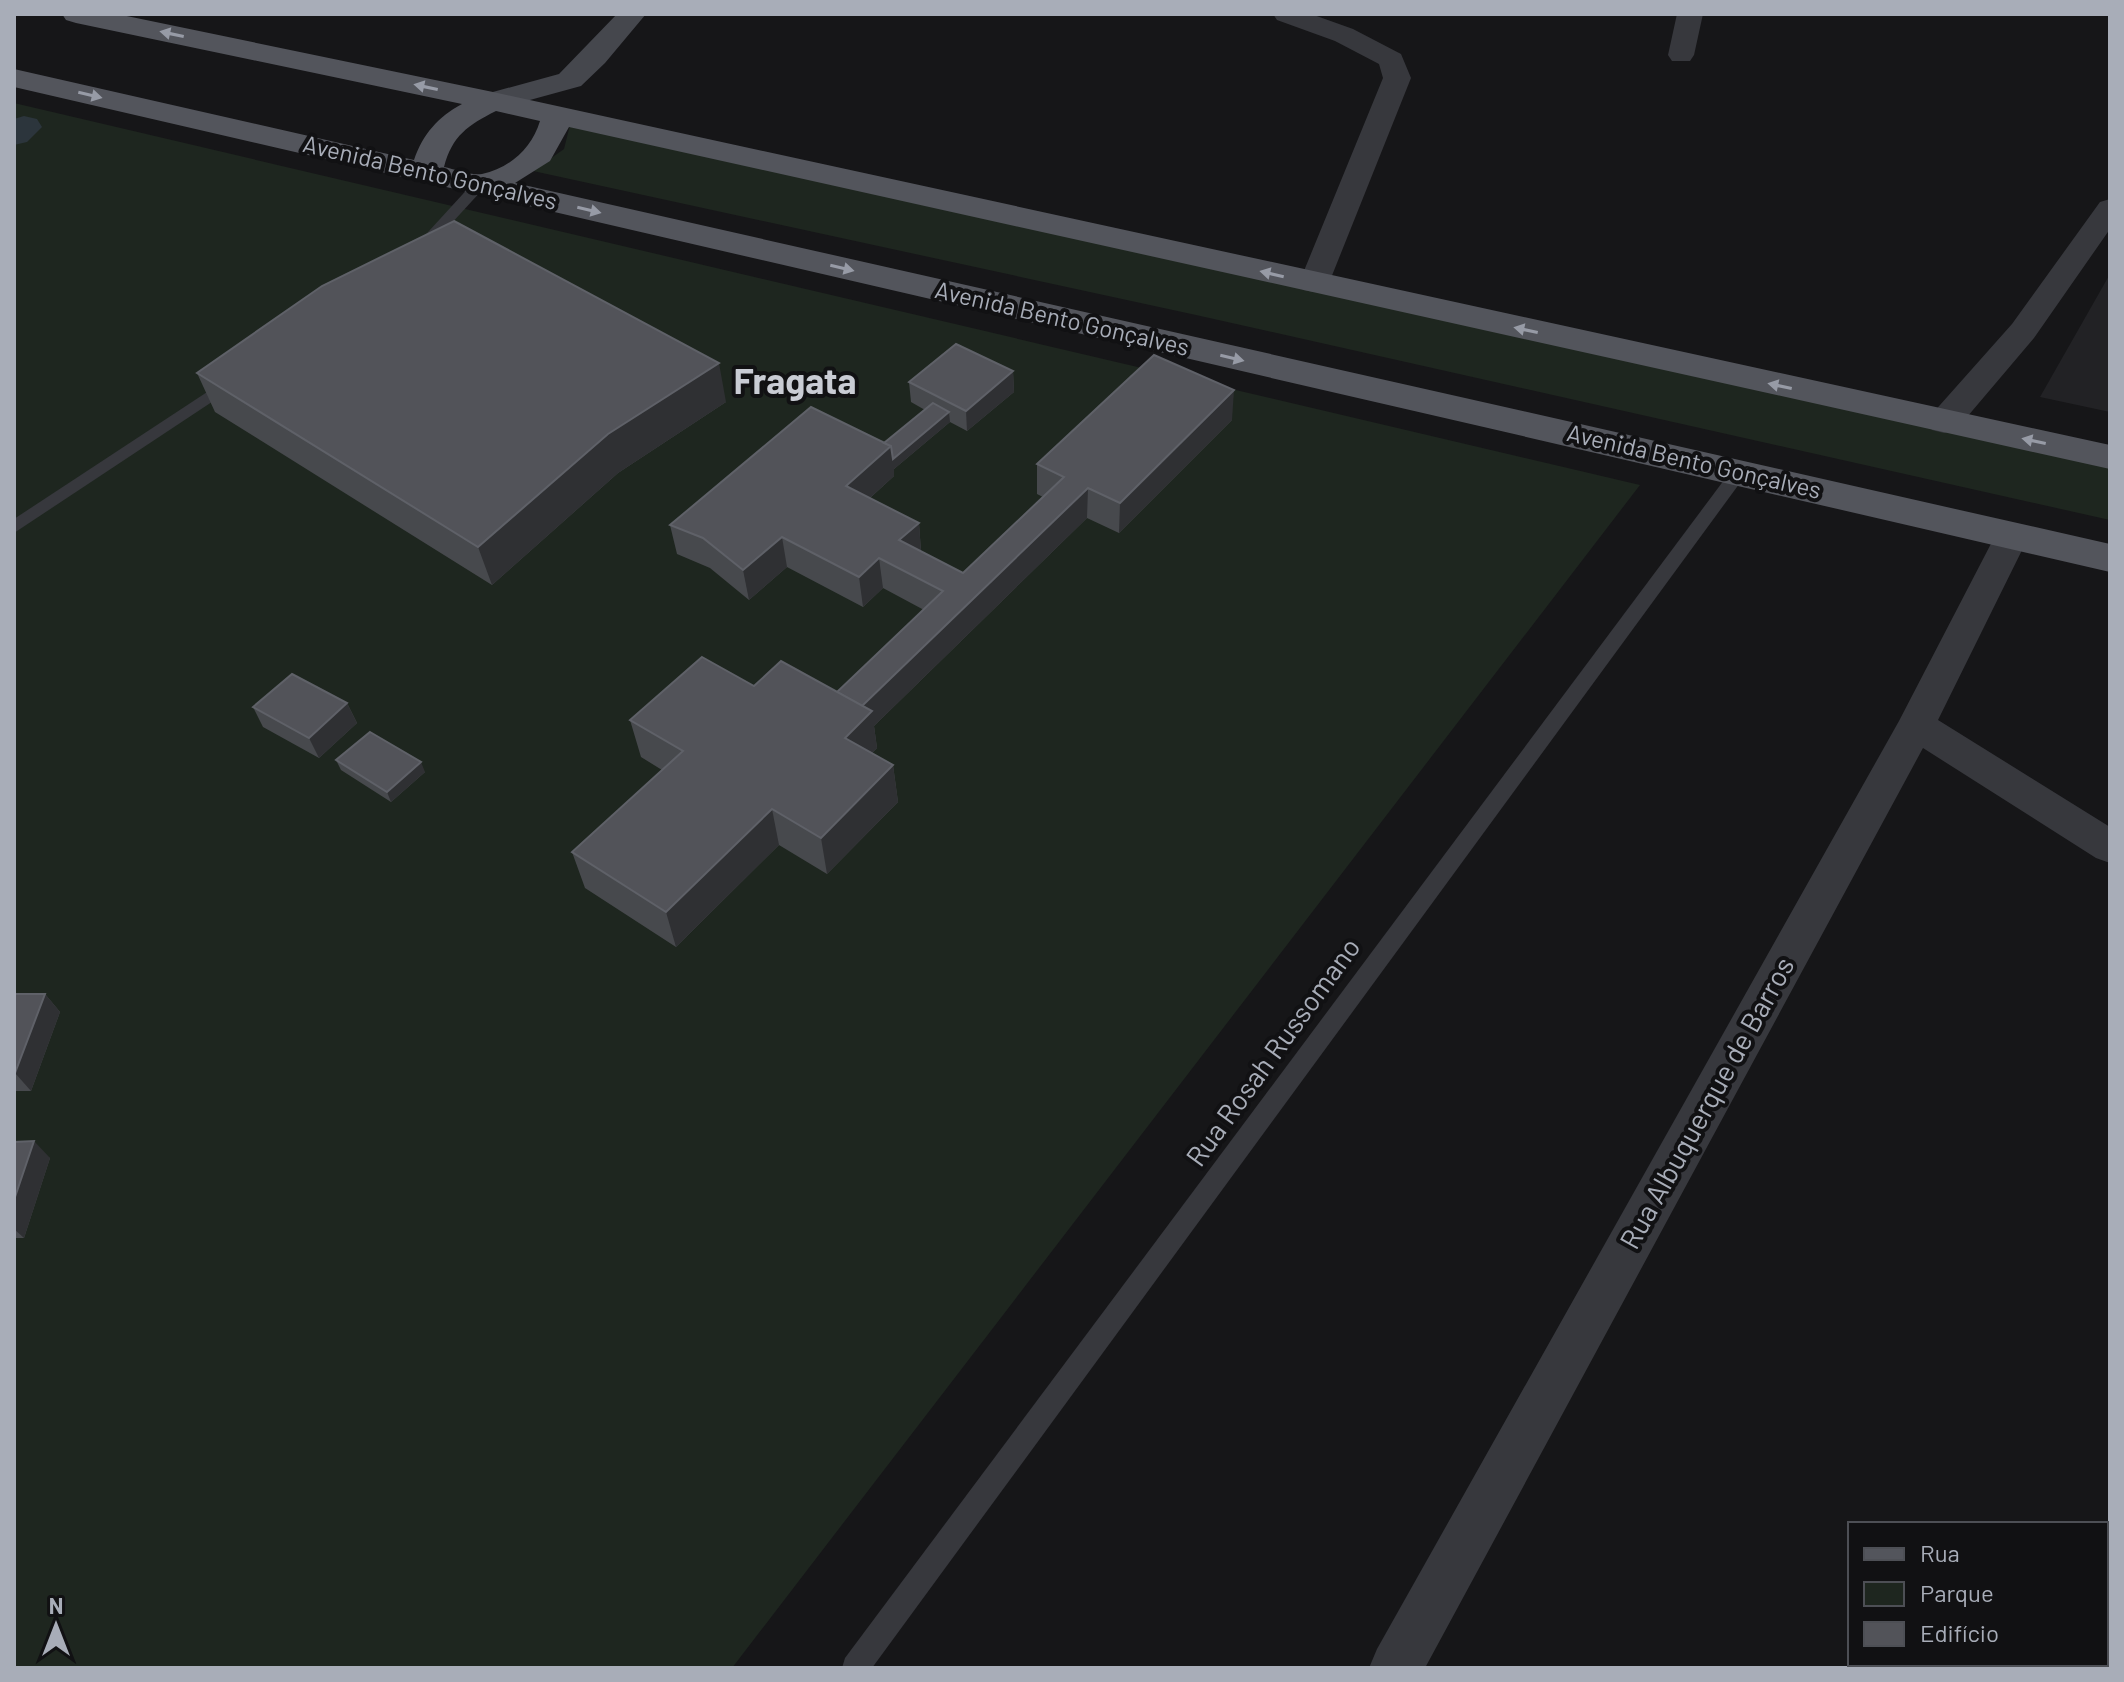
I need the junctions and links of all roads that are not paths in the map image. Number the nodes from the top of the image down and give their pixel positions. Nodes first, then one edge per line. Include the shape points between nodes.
1 (76, 14) edge
2 (632, 14) edge
3 (1286, 14) edge
4 (1690, 14) edge
5 (1681, 55) dead end
6 (14, 78) edge
7 (570, 80) junction
8 (493, 101) junction
9 (557, 115) junction
10 (427, 172) junction
11 (478, 186) junction
12 (2110, 208) edge
13 (407, 261) edge
14 (1314, 283) junction
15 (246, 372) edge
16 (1944, 422) junction
17 (2110, 457) edge
18 (1739, 472) junction
19 (14, 527) edge
20 (2012, 536) junction
21 (2110, 558) edge
22 (1916, 725) junction
23 (2110, 847) edge
24 (855, 1668) edge
25 (1396, 1668) edge

8 -> 1 main road
2 - 7 street
3 - 14 street via 1344,35 1391,60 1397,78
4 - 5 street
6 -> 10 main road, Avenida Bento Gonçalves
7 - 8 street
7 - 9 street
8 - 9 main road
8 - 10 main road via 453,121 432,145
9 - 11 main road via 544,151 516,172
14 -> 9 main road
10 - 11 main road, Avenida Bento Gonçalves
11 - 13 lane
11 -> 18 main road, Avenida Bento Gonçalves
12 - 16 street via 2023,331
16 -> 14 main road
15 - 19 lane
17 -> 16 main road
18 - 20 main road, Avenida Bento Gonçalves
18 - 24 lane, Rua Rosah Russomano
20 - 21 main road, Avenida Bento Gonçalves
20 - 22 street, Rua Albuquerque de Barros
22 - 23 street
22 - 25 street, Rua Albuquerque de Barros

